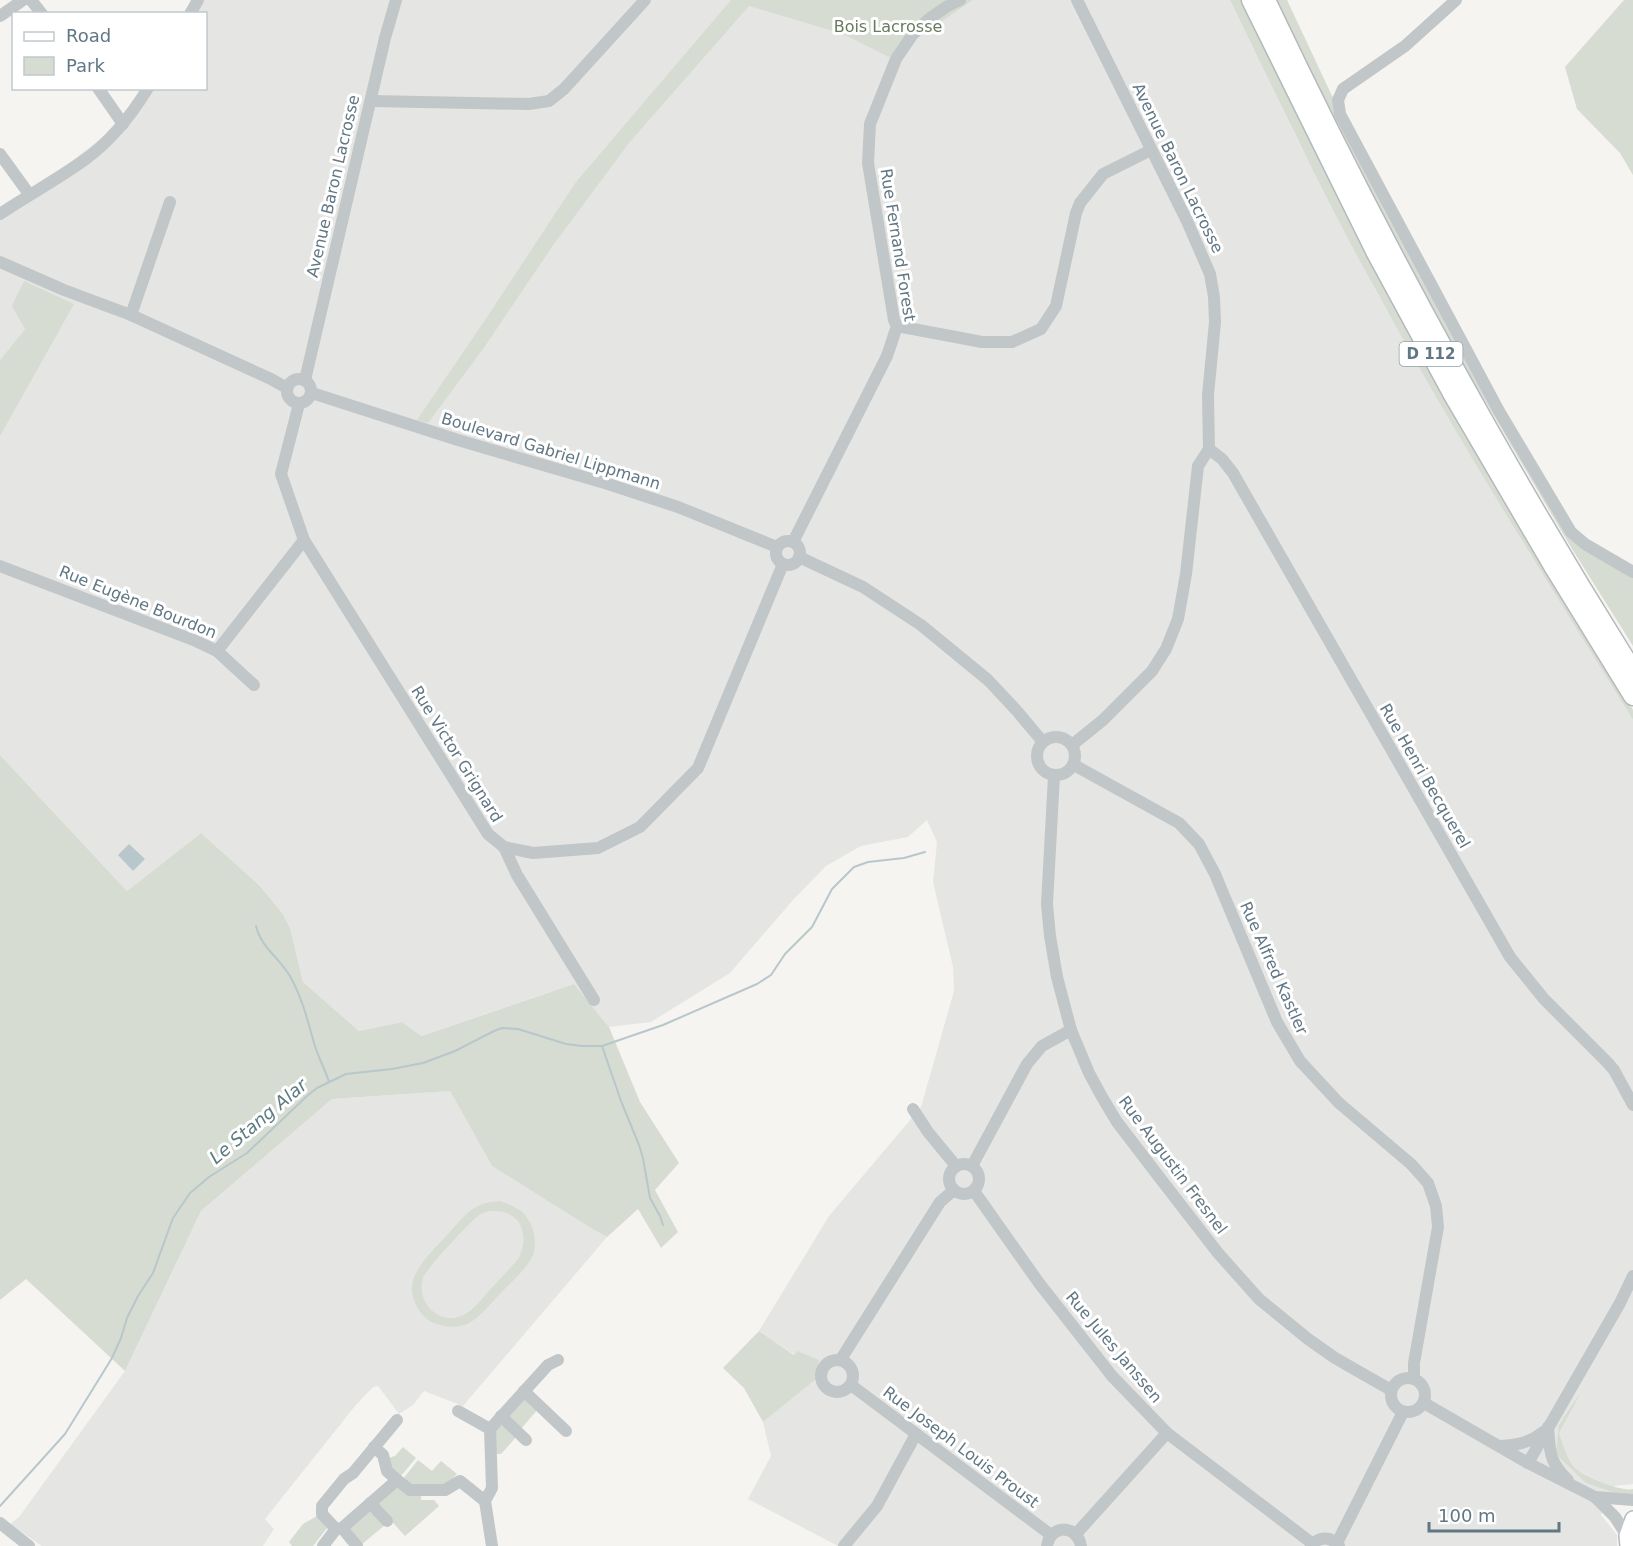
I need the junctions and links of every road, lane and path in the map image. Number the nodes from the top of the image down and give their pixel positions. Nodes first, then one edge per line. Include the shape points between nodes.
1 (23, 0) edge
2 (31, 0) edge
3 (396, 0) edge
4 (645, 0) edge
5 (960, 0) edge
6 (1077, 0) edge
7 (1251, 0) edge
8 (1266, 0) edge
9 (1456, 0) edge
10 (40, 12) edge
11 (0, 16) edge
12 (99, 90) edge
13 (147, 90) edge
14 (371, 101) junction
15 (123, 124) junction
16 (1151, 150) junction
17 (0, 154) edge
18 (29, 194) junction
19 (170, 202) dead end
20 (0, 214) edge
21 (0, 262) edge
22 (131, 315) junction
23 (897, 327) junction
24 (304, 380) junction
25 (287, 388) junction
26 (312, 393) junction
27 (299, 404) junction
28 (1209, 449) junction
29 (304, 540) junction
30 (793, 542) junction
31 (777, 547) junction
32 (799, 557) junction
33 (783, 564) junction
34 (0, 566) edge
35 (1633, 572) edge
36 (1581, 587) junction
37 (217, 651) junction
38 (1633, 658) edge
39 (1633, 671) edge
40 (254, 685) dead end
41 (1633, 696) edge
42 (1043, 742) junction
43 (1072, 745) junction
44 (1074, 765) junction
45 (1054, 776) junction
46 (504, 847) junction
47 (594, 1000) dead end
48 (1071, 1030) junction
49 (1633, 1105) edge
50 (913, 1109) dead end
51 (956, 1166) junction
52 (972, 1166) junction
53 (954, 1190) junction
54 (974, 1191) junction
55 (1633, 1276) edge
56 (841, 1359) junction
57 (558, 1360) dead end
58 (1414, 1379) junction
59 (851, 1385) junction
60 (1391, 1390) junction
61 (524, 1391) junction
62 (1424, 1403) junction
63 (458, 1411) dead end
64 (1403, 1412) junction
65 (501, 1416) junction
66 (397, 1420) dead end
67 (1548, 1428) junction
68 (490, 1429) junction
69 (566, 1431) dead end
70 (1167, 1433) junction
71 (916, 1434) junction
72 (526, 1440) dead end
73 (1500, 1446) junction
74 (374, 1447) junction
75 (1550, 1447) junction
76 (1531, 1464) junction
77 (397, 1480) junction
78 (1577, 1488) junction
79 (1595, 1497) junction
80 (1633, 1500) edge
81 (485, 1501) junction
82 (370, 1503) junction
83 (1633, 1519) edge
84 (387, 1521) dead end
85 (0, 1522) edge
86 (339, 1529) junction
87 (1049, 1540) edge
88 (1079, 1540) edge
89 (1628, 1541) edge
90 (1338, 1544) edge
91 (1312, 1545) edge
92 (29, 1546) edge
93 (323, 1546) edge
94 (357, 1546) edge
95 (492, 1546) edge
96 (844, 1546) edge

1 - 11 street
2 - 10 street
3 - 14 street, Avenue Baron Lacrosse
4 - 14 street via 564,89 549,100 528,104
5 - 23 street, Rue Fernand Forest via 913,34 896,59 870,124 868,163
6 - 16 street, Avenue Baron Lacrosse
7 - 41 highway, D 112 via 1360,222 1453,395
8 - 36 highway, D 112 via 1314,103 1412,291
9 - 35 street via 1405,45 1343,89 1338,100 1340,114 1499,411 1571,532
12 - 15 street
13 - 15 street
14 - 24 street, Avenue Baron Lacrosse
15 - 18 street via 85,160
16 - 23 street via 1103,174 1080,203 1056,306 1041,329 1012,342 982,342
16 - 28 street, Avenue Baron Lacrosse via 1210,274 1215,322 1208,395
17 - 18 street
18 - 20 street
19 - 22 street
21 - 22 street
22 - 25 street
23 - 30 street, Rue Fernand Forest via 887,356
24 - 25 street via 294,380
24 - 26 street
25 - 27 street via 288,397
26 - 27 street
26 - 31 street, Boulevard Gabriel Lippmann via 678,507
27 - 29 street, Rue Victor Grignard via 281,474
28 - 43 street, Avenue Baron Lacrosse via 1198,466 1186,574 1178,619 1166,649 1134,690
28 - 49 street, Rue Henri Becquerel via 1233,473 1510,957 1544,999 1614,1071
29 - 37 street
29 - 46 street, Rue Victor Grignard via 488,834
30 - 31 street via 782,542
30 - 32 street via 800,550
31 - 33 street via 776,555
32 - 33 street via 795,564
32 - 42 street via 862,587 928,631 988,680
33 - 46 street via 698,768 640,827 598,848 533,853
34 - 37 street, Rue Eugène Bourdon
36 - 38 highway
36 - 39 highway, D 112
37 - 40 street, Rue Eugène Bourdon
42 - 43 street via 1058,737
42 - 45 street via 1037,760 1043,770
43 - 44 street
44 - 45 street via 1066,774
44 - 58 street, Rue Alfred Kastler via 1179,823 1199,844 1277,1022 1300,1061 1428,1183 1437,1206 1438,1227
45 - 48 street, Rue Augustin Fresnel via 1047,904 1057,977
46 - 47 street
48 - 52 street via 1042,1046 1027,1064
48 - 60 street, Rue Augustin Fresnel via 1089,1073 1117,1122 1239,1278 1308,1339
50 - 51 street
51 - 52 street
51 - 53 street via 949,1175
52 - 54 street via 979,1175
53 - 54 street via 960,1194
53 - 56 street via 940,1202
54 - 70 street, Rue Jules Janssen via 1112,1376
55 - 67 street
56 - 59 street via 853,1370
56 - 59 street via 823,1368 823,1384 837,1392
57 - 61 street via 548,1365
58 - 60 street via 1403,1378
58 - 62 street via 1424,1388
59 - 71 street, Rue Joseph Louis Proust
60 - 64 street via 1392,1403
61 - 65 street
61 - 69 street
62 - 64 street via 1415,1411
62 - 73 street
63 - 68 street
64 - 90 street
65 - 68 street
65 - 72 street
66 - 74 street
67 - 73 street via 1527,1442
67 - 75 street
67 - 76 street
68 - 81 street via 492,1488
70 - 88 street
70 - 91 street, Rue Jules Janssen
71 - 87 street, Rue Joseph Louis Proust
71 - 96 street via 877,1506
73 - 76 street
74 - 77 street via 383,1455 387,1471
74 - 86 street via 322,1506 322,1514
75 - 76 street via 1544,1458
75 - 78 street via 1558,1470
76 - 78 street
77 - 81 street via 410,1491 445,1490 460,1481
77 - 82 street
78 - 79 street
79 - 80 street
79 - 89 street via 1615,1517
81 - 95 street
82 - 84 street
82 - 86 street
83 - 89 main road
85 - 92 street
86 - 93 street
86 - 94 street
87 - 88 street via 1064,1529
90 - 91 street via 1326,1538

